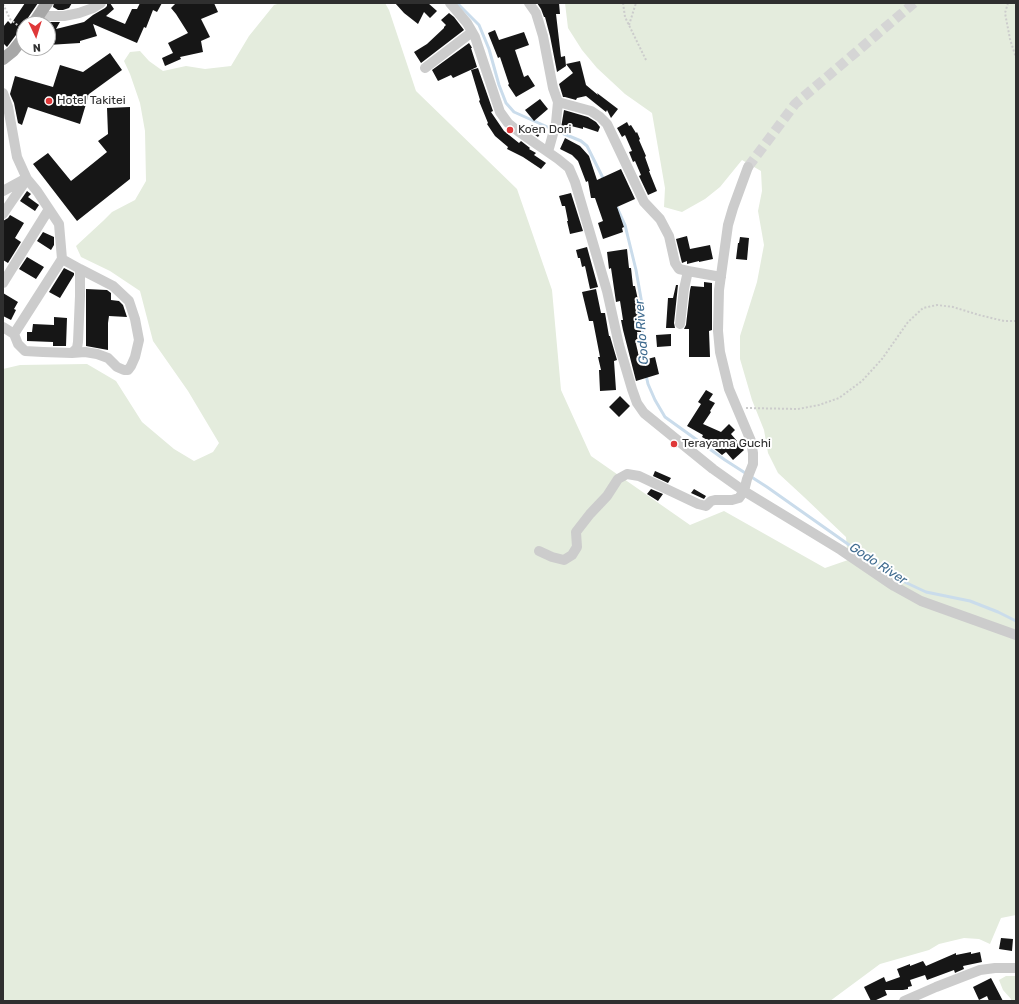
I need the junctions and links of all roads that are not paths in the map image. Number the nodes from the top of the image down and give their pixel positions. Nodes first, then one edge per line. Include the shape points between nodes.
1 (47, 3) edge
2 (101, 3) edge
3 (450, 3) edge
4 (529, 3) edge
5 (39, 16) edge
6 (56, 17) edge
7 (472, 32) junction
8 (16, 47) edge
9 (3, 59) edge
10 (425, 68) dead end
11 (3, 93) edge
12 (558, 102) junction
13 (548, 152) junction
14 (748, 167) tunnel mouth
15 (27, 178) junction
16 (3, 191) edge
17 (49, 209) junction
18 (3, 214) edge
19 (62, 259) junction
20 (80, 269) junction
21 (688, 271) junction
22 (721, 277) junction
23 (3, 283) edge
24 (680, 324) dead end
25 (3, 327) edge
26 (14, 334) junction
27 (72, 353) junction
28 (744, 491) junction
29 (539, 552) dead end
30 (1016, 636) edge
31 (1016, 968) edge
32 (904, 1001) edge

1 - 5 main road
2 - 6 street via 79,13
3 - 7 street
4 - 12 street via 536,13 543,36
7 - 10 street
7 - 13 street via 500,112 508,123
8 - 9 main road
11 - 15 street via 17,157
12 - 13 street via 556,123
12 - 21 street via 591,111 608,124 644,202 660,219 669,236 676,266
13 - 28 street via 569,168 575,182 637,403 644,413 666,432
14 - 22 street via 728,225
15 - 16 street
15 - 17 street
15 - 18 street
17 - 19 street via 59,224
17 - 23 street
19 - 20 street
19 - 26 street
20 - 27 street via 78,342
20 - 27 street via 113,286 129,301 139,340 135,357 128,370 97,354
21 - 22 street
21 - 24 street
22 - 28 street via 718,331 720,352 729,389 751,441 753,453 753,464
25 - 26 street
26 - 27 street via 18,344 26,351
28 - 29 street via 739,498 715,500 706,506 639,476 627,474 618,479 576,532 577,547 572,555 564,560
28 - 30 street via 921,601
31 - 32 street via 980,970

